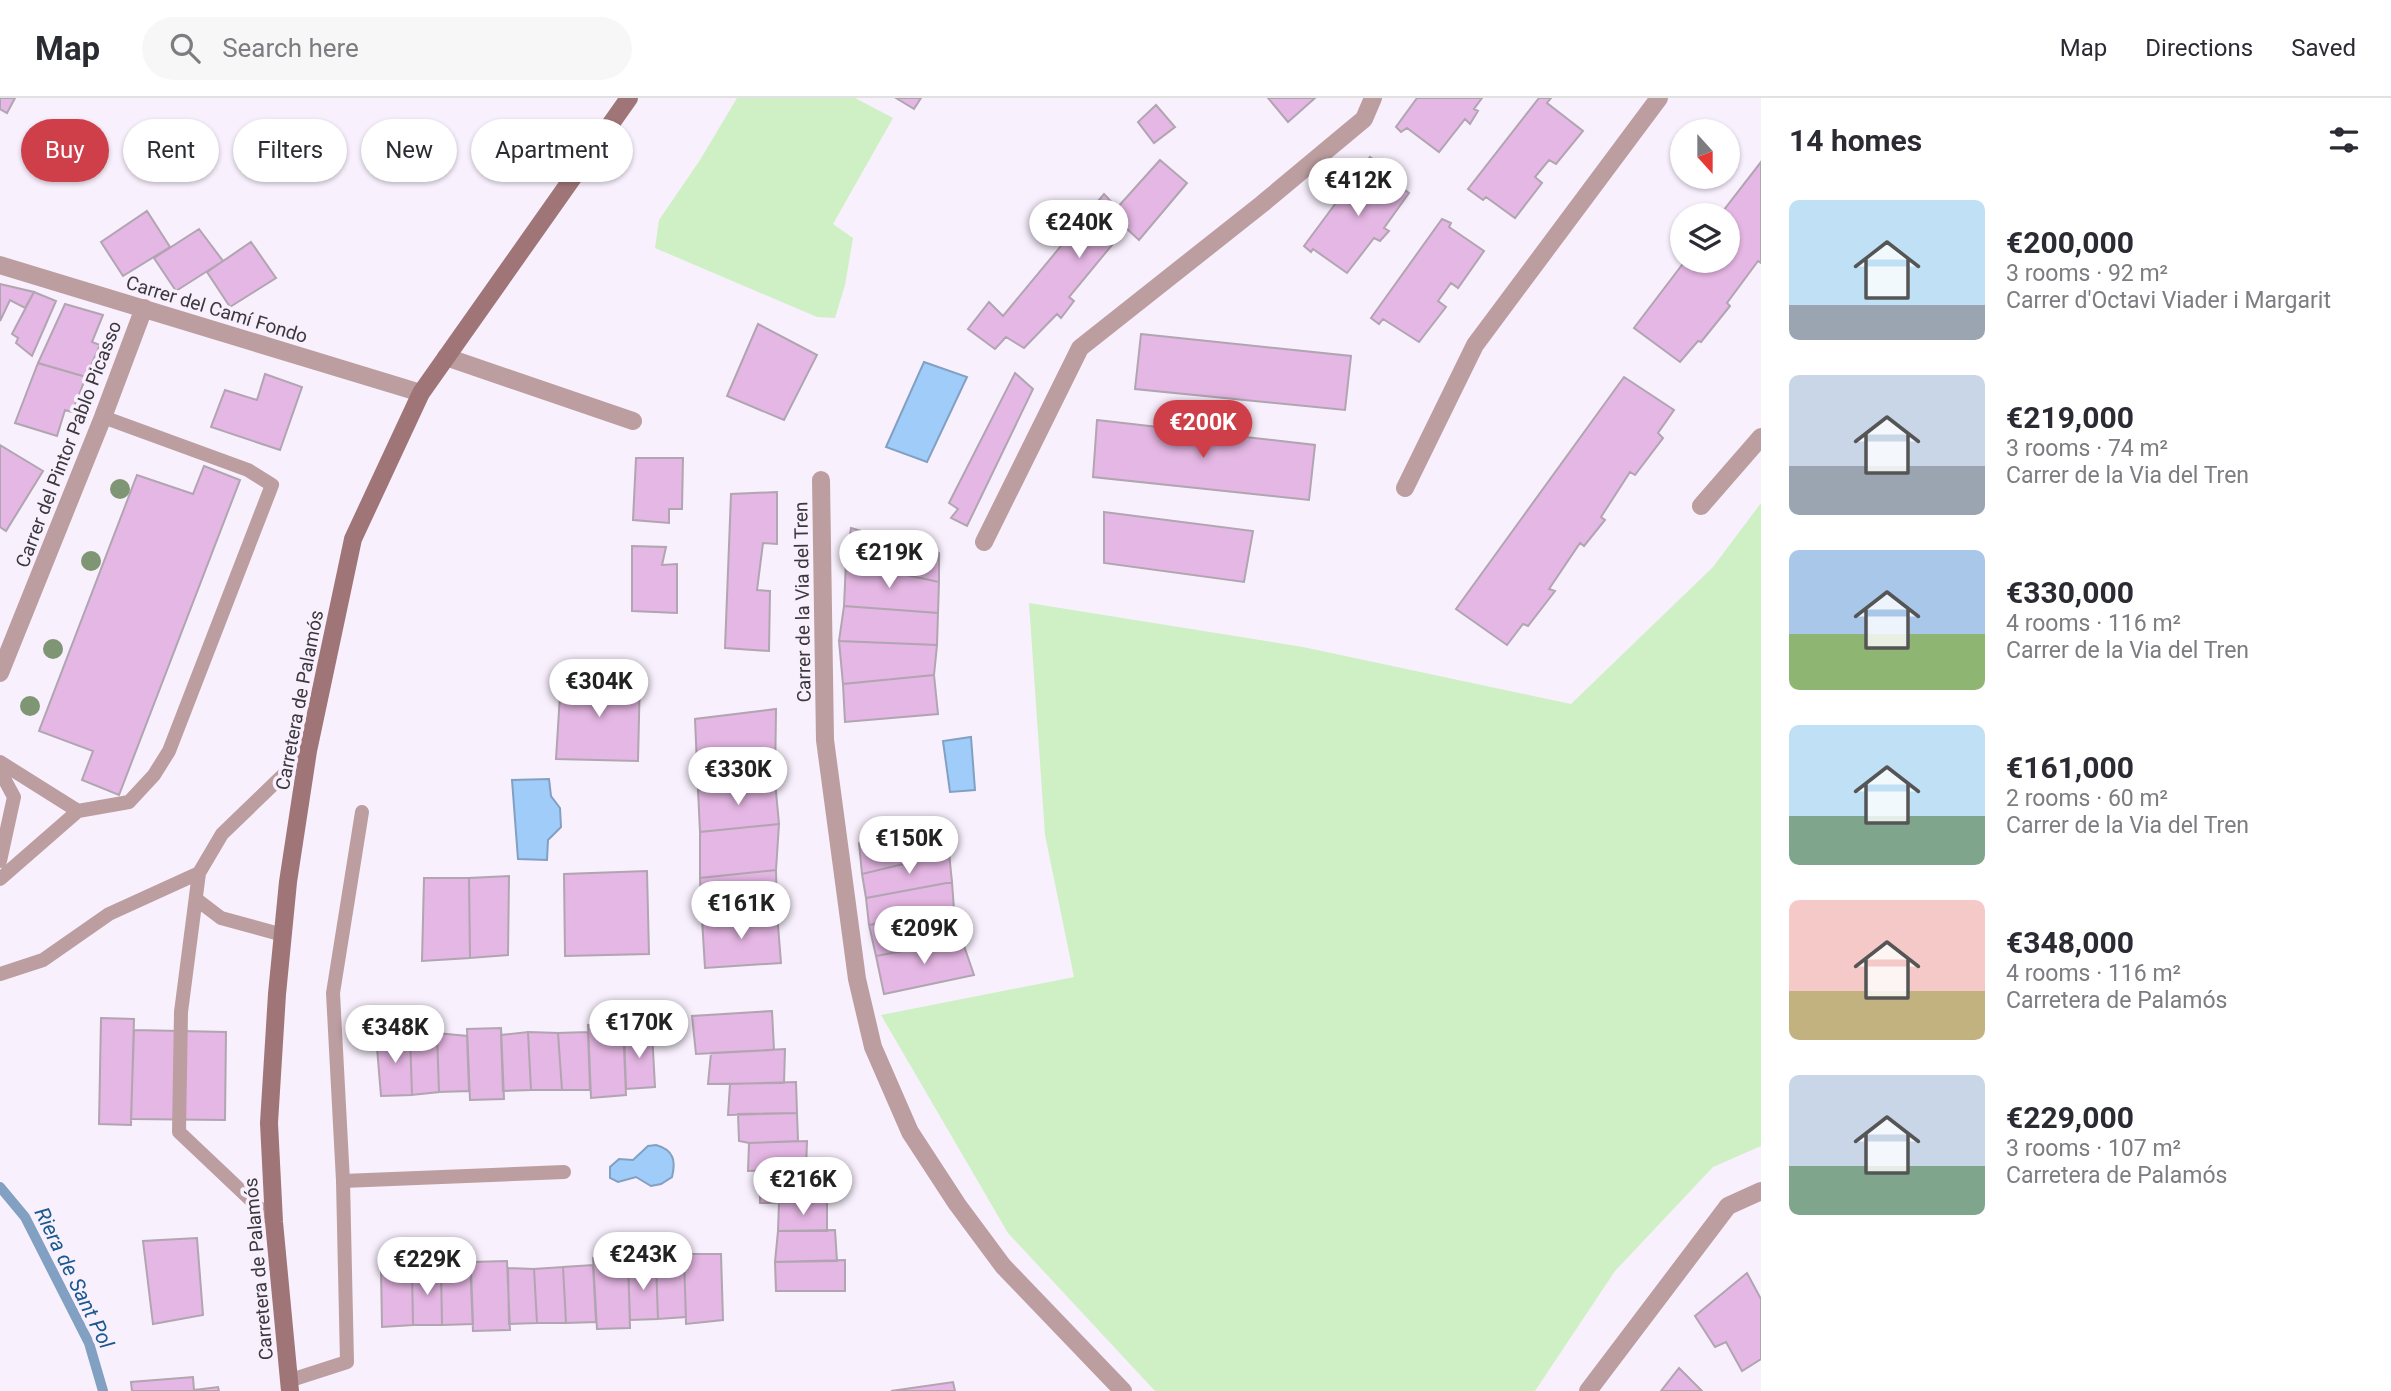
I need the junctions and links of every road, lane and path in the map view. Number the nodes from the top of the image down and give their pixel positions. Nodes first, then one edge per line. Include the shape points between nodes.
1 (629, 98) edge
2 (1373, 98) edge
3 (1659, 98) edge
4 (0, 265) edge
5 (144, 308) junction
6 (446, 357) junction
7 (421, 393) junction
8 (103, 417) junction
9 (633, 421) dead end
10 (1761, 437) edge
11 (821, 480) dead end
12 (1405, 488) dead end
13 (1701, 506) dead end
14 (984, 542) dead end
15 (0, 673) edge
16 (308, 751) junction
17 (0, 762) edge
18 (0, 771) edge
19 (78, 811) junction
20 (362, 812) dead end
21 (0, 861) edge
22 (199, 873) junction
23 (0, 878) edge
24 (196, 899) junction
25 (284, 935) junction
26 (0, 974) edge
27 (564, 1172) dead end
28 (343, 1181) junction
29 (1761, 1191) edge
30 (274, 1222) junction
31 (289, 1386) edge
32 (1123, 1391) edge
33 (1588, 1391) edge

1 - 6 main road, Carretera de Palamós
2 - 14 street via 1364,119 1080,348
3 - 12 street via 1475,345
4 - 5 street, Carrer del Camí Fondo
5 - 7 street, Carrer del Camí Fondo
5 - 8 street, Carrer del Pintor Pablo Picasso
6 - 7 main road, Carretera de Palamós
6 - 9 street
7 - 16 main road, Carretera de Palamós via 353,539
8 - 15 street, Carrer del Pintor Pablo Picasso
8 - 19 lane via 248,470 272,485 169,751 129,802
10 - 13 street
11 - 32 street, Carrer de la Via del Tren via 825,740 858,979 873,1047 910,1132 957,1203 1003,1266
16 - 22 lane via 222,834
16 - 25 main road, Carretera de Palamós
17 - 19 lane
18 - 21 lane via 14,797
19 - 23 lane
20 - 28 lane via 333,993
22 - 24 lane
22 - 26 lane via 109,914 43,960
24 - 25 lane via 221,918
24 - 30 lane via 181,1012 179,1132
25 - 30 main road, Carretera de Palamós via 269,1123
27 - 28 lane
28 - 31 lane via 347,1362
29 - 33 street via 1728,1206
30 - 31 main road, Carretera de Palamós

